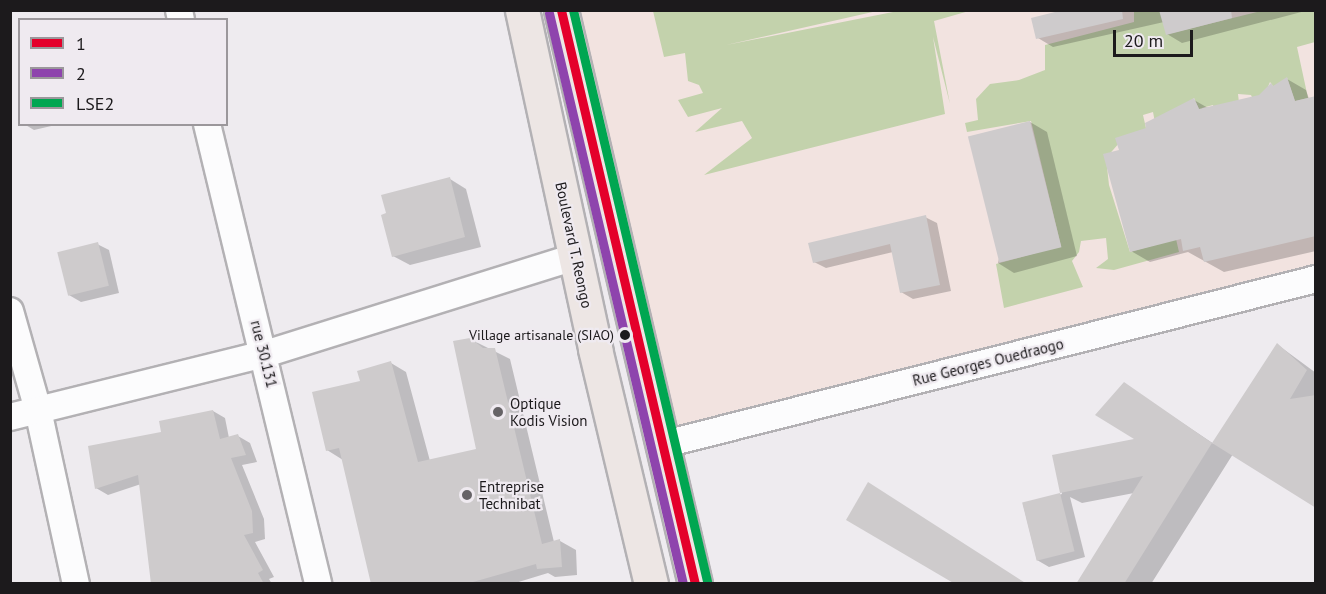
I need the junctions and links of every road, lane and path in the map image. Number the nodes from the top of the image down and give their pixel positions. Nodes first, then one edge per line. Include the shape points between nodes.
1 (522, 10) edge
2 (561, 10) edge
3 (208, 126) edge
4 (577, 256) junction
5 (1316, 279) edge
6 (10, 311) edge
7 (265, 354) junction
8 (38, 410) junction
9 (10, 417) edge
10 (661, 445) junction
11 (76, 584) edge
12 (318, 584) edge
13 (651, 584) edge
14 (695, 584) edge

1 - 4 main road, Boulevard T. Reongo
2 - 10 main road
3 - 7 street, rue 30.131
4 - 7 street
4 - 13 main road, Boulevard T. Reongo
5 - 10 street, Rue Georges Ouedraogo
6 - 8 street
7 - 8 street
7 - 12 street, rue 30.131
8 - 9 street
8 - 11 street
10 - 14 main road

